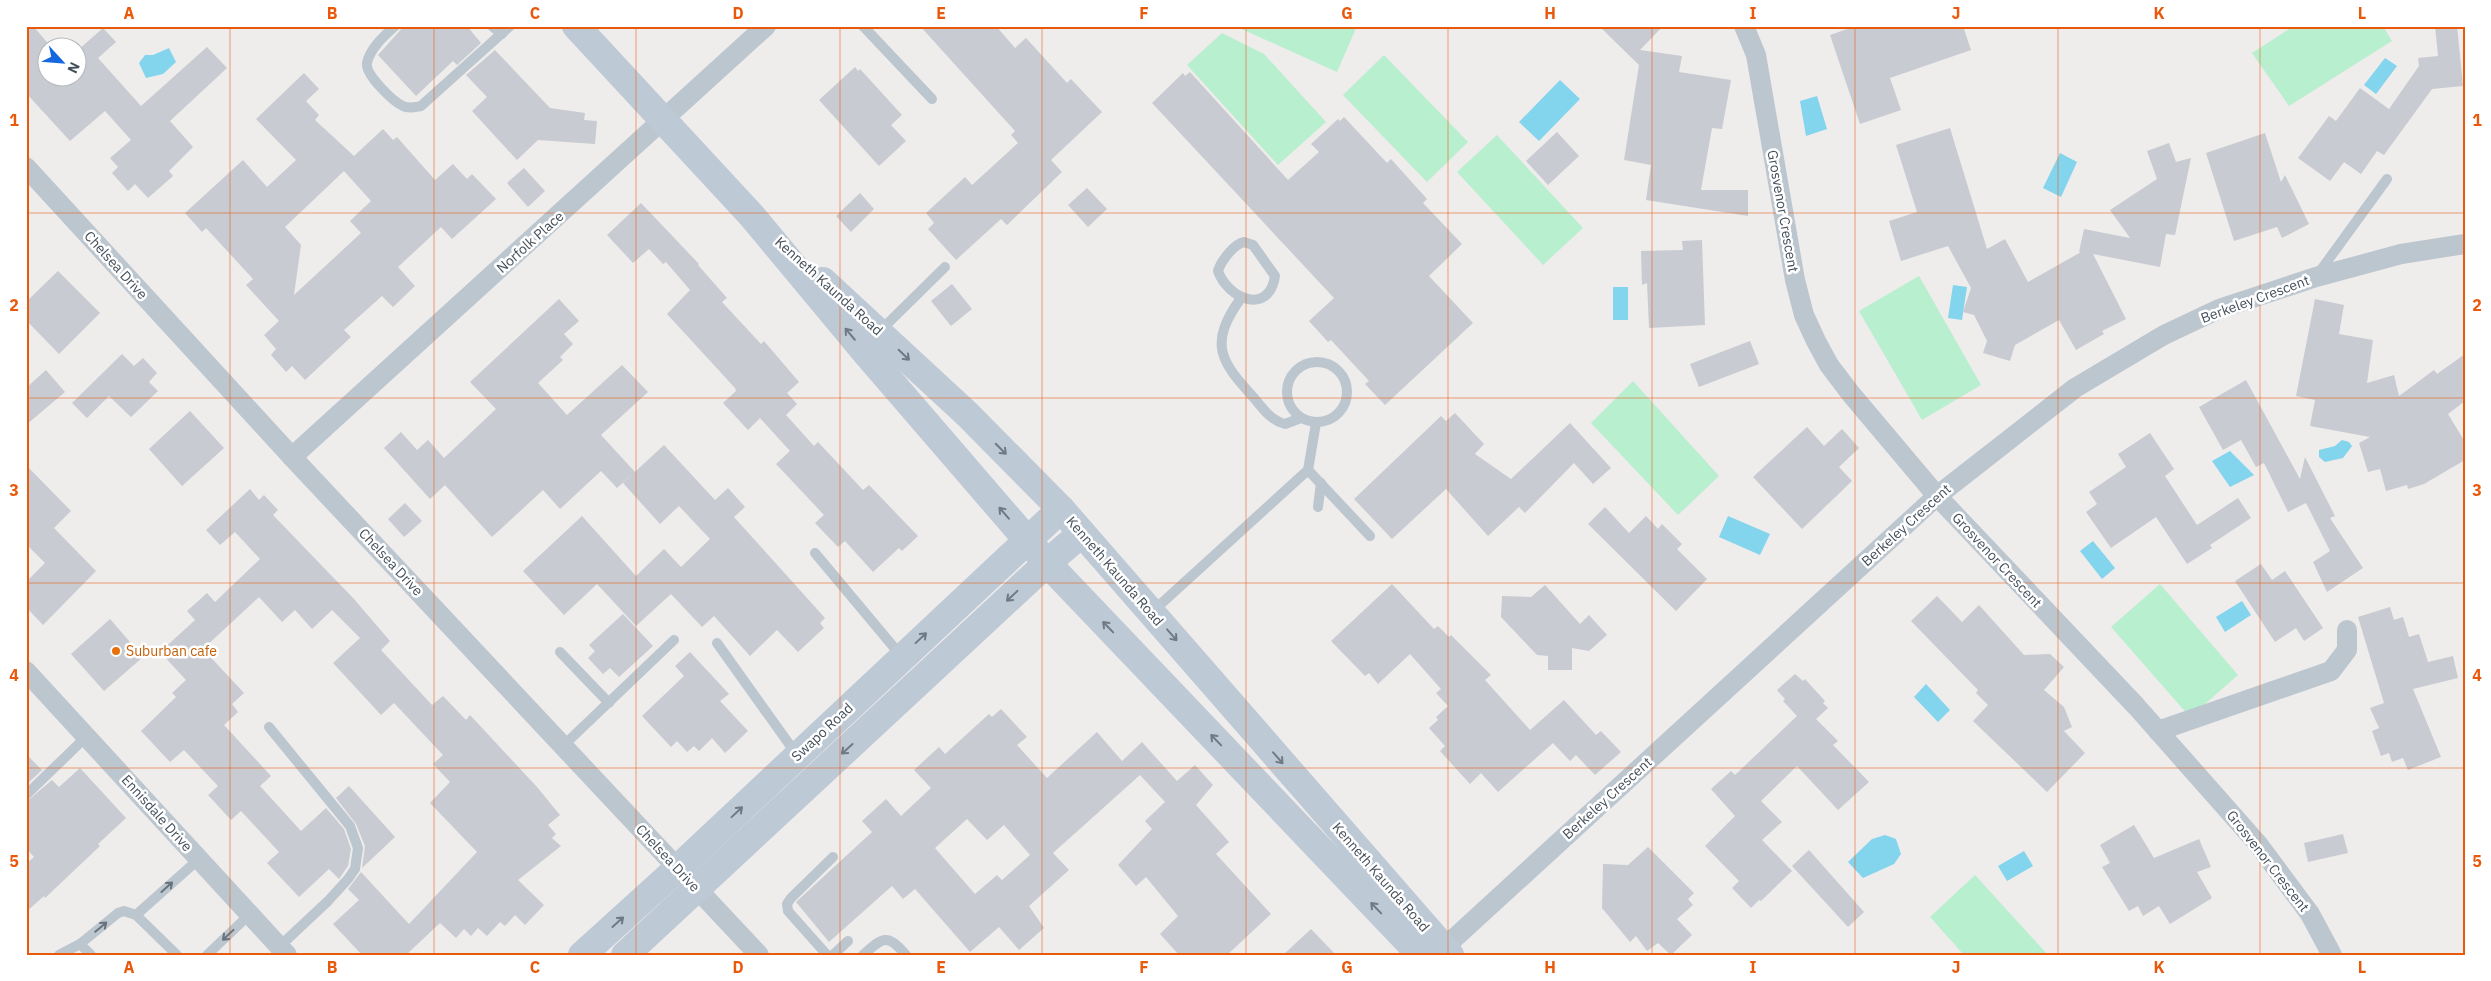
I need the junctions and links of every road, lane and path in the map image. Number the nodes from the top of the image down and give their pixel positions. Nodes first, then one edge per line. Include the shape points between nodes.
1 (395, 26) edge
2 (492, 26) edge
3 (510, 26) edge
4 (576, 26) edge
5 (766, 26) edge
6 (863, 26) edge
7 (1744, 26) edge
8 (502, 34) junction
9 (932, 99) dead end
10 (663, 121) junction
11 (26, 167) edge
12 (2387, 179) dead end
13 (752, 216) junction
14 (2465, 244) edge
15 (945, 268) dead end
16 (2316, 277) junction
17 (1241, 298) junction
18 (880, 331) junction
19 (1301, 418) junction
20 (1316, 423) junction
21 (292, 457) junction
22 (1308, 470) junction
23 (1321, 483) junction
24 (1937, 496) junction
25 (1318, 508) dead end
26 (1061, 509) junction
27 (1082, 533) junction
28 (1370, 536) dead end
29 (1026, 539) junction
30 (815, 553) dead end
31 (1047, 563) junction
32 (1152, 612) junction
33 (2347, 630) dead end
34 (674, 640) dead end
35 (717, 642) dead end
36 (560, 652) dead end
37 (902, 657) junction
38 (28, 676) edge
39 (609, 703) junction
40 (269, 727) dead end
41 (2158, 731) junction
42 (87, 736) junction
43 (562, 746) junction
44 (797, 755) junction
45 (26, 795) edge
46 (833, 857) dead end
47 (199, 859) junction
48 (687, 878) junction
49 (250, 914) junction
50 (136, 915) junction
51 (848, 941) dead end
52 (80, 944) junction
53 (283, 950) edge
54 (1437, 953) edge
55 (59, 955) edge
56 (91, 955) edge
57 (176, 955) edge
58 (207, 955) edge
59 (582, 955) edge
60 (625, 955) edge
61 (759, 955) edge
62 (827, 955) edge
63 (833, 955) edge
64 (863, 955) edge
65 (906, 955) edge
66 (2332, 955) edge

1 - 8 lane via 370,56 367,71 394,100 412,108 421,106
2 - 8 lane
3 - 8 lane
4 - 10 main road, Kenneth Kaunda Road
5 - 10 street, Norfolk Place
6 - 9 lane
7 - 24 street, Grosvenor Crescent via 1756,55 1804,315 1829,365
10 - 13 main road, Kenneth Kaunda Road
10 - 21 street, Norfolk Place
11 - 21 street, Chelsea Drive
12 - 16 lane
13 - 18 main road, Kenneth Kaunda Road
29 -> 13 main road, Kenneth Kaunda Road
14 - 16 street, Berkeley Crescent via 2401,254
15 - 18 lane
16 - 24 street, Berkeley Crescent via 2219,309 2126,356 2075,388
17 - 17 lane via 1223,281 1218,271 1231,252 1244,242 1253,245 1275,276 1271,287 1256,300
17 - 19 lane via 1224,328 1224,360 1274,419 1284,424
18 -> 26 main road, Kenneth Kaunda Road
19 - 20 lane
19 - 20 lane via 1291,408 1286,394 1289,379 1298,368 1311,361 1326,362 1339,370 1346,382 1348,397 1330,420
20 - 22 lane
21 - 43 street, Chelsea Drive
22 - 23 lane
22 - 32 lane
23 - 25 lane
23 - 28 lane
24 - 41 street, Grosvenor Crescent
24 - 54 street, Berkeley Crescent
26 - 27 main road, Kenneth Kaunda Road
26 - 29 main road, Swapo Road
27 - 31 main road, Swapo Road
27 - 32 main road, Kenneth Kaunda Road
29 - 31 main road, Kenneth Kaunda Road
37 -> 29 main road, Swapo Road
30 - 37 lane
31 -> 48 main road, Swapo Road
54 -> 31 main road, Kenneth Kaunda Road
32 -> 54 main road, Kenneth Kaunda Road
33 - 41 street via 2348,650 2331,671
34 - 39 lane
35 - 44 lane
36 - 39 lane
37 - 44 main road, Swapo Road
38 - 42 street, Ennisdale Drive
39 - 43 lane
40 - 53 lane via 350,826 358,848 355,869 348,879
41 - 66 street, Grosvenor Crescent via 2268,858 2310,914
42 - 45 lane
42 - 47 street, Ennisdale Drive
43 - 48 street, Chelsea Drive
48 -> 44 main road, Swapo Road
46 - 62 lane via 787,904 788,911
47 - 49 street, Ennisdale Drive
50 -> 47 lane
59 -> 48 main road, Swapo Road
48 - 60 main road, Swapo Road
48 - 61 street, Chelsea Drive
49 - 53 street, Ennisdale Drive
49 -> 58 lane
52 -> 50 lane via 118,913 130,911
50 - 57 lane
51 - 63 lane
52 - 55 lane
52 - 56 lane
64 - 65 lane via 880,940 887,939

